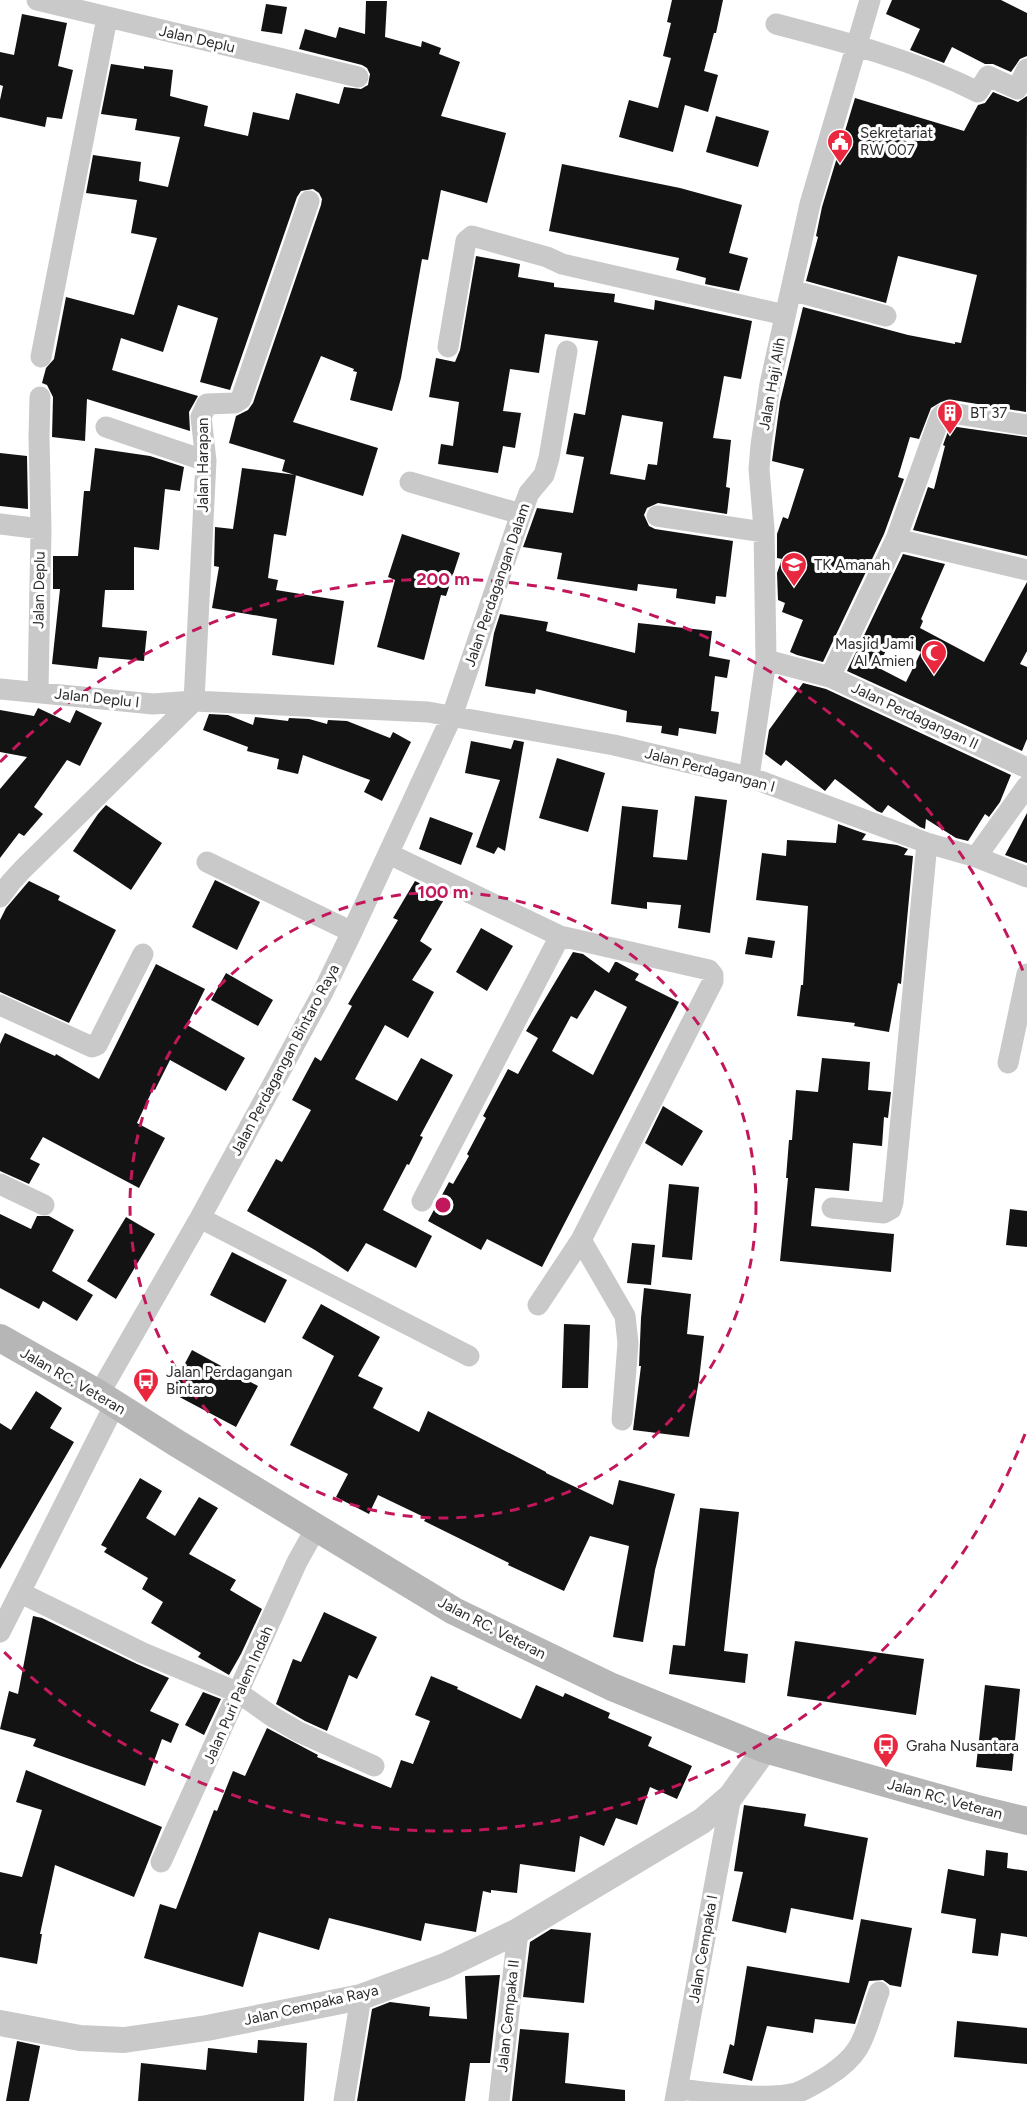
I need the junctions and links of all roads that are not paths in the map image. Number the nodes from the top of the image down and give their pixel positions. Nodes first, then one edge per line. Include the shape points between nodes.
1 (37, 0) edge
2 (870, 0) edge
3 (108, 18) junction
4 (776, 24) dead end
5 (857, 45) junction
6 (1027, 69) edge
7 (358, 77) dead end
8 (309, 201) dead end
9 (791, 290) junction
10 (785, 315) junction
11 (886, 316) dead end
12 (448, 347) dead end
13 (567, 351) dead end
14 (41, 357) dead end
15 (40, 397) dead end
16 (1027, 424) edge
17 (106, 427) dead end
18 (206, 461) junction
19 (410, 482) dead end
20 (521, 514) junction
21 (657, 516) dead end
22 (0, 524) edge
23 (40, 529) junction
24 (764, 532) junction
25 (896, 539) junction
26 (1027, 570) edge
27 (766, 660) junction
28 (830, 677) junction
29 (0, 689) edge
30 (38, 692) junction
31 (194, 701) junction
32 (452, 716) junction
33 (1027, 768) edge
34 (749, 777) junction
35 (1027, 786) edge
36 (927, 843) junction
37 (389, 854) junction
38 (976, 857) junction
39 (207, 862) dead end
40 (1027, 877) edge
41 (0, 897) edge
42 (352, 932) junction
43 (560, 936) junction
44 (143, 954) dead end
45 (1027, 974) edge
46 (0, 1005) edge
47 (1008, 1063) dead end
48 (0, 1184) edge
49 (422, 1201) dead end
50 (44, 1205) dead end
51 (832, 1208) dead end
52 (200, 1218) junction
53 (581, 1240) junction
54 (538, 1305) dead end
55 (0, 1338) edge
56 (469, 1356) dead end
57 (107, 1399) junction
58 (622, 1420) dead end
59 (316, 1528) junction
60 (21, 1593) junction
61 (0, 1632) edge
62 (239, 1693) junction
63 (765, 1749) junction
64 (374, 1766) dead end
65 (731, 1796) junction
66 (1027, 1821) edge
67 (161, 1862) dead end
68 (518, 1931) junction
69 (879, 1992) dead end
70 (361, 1997) junction
71 (0, 2023) edge
72 (676, 2095) edge
73 (344, 2101) edge
74 (499, 2101) edge

1 - 3 street, Jalan Deplu
2 - 5 street, Jalan Haji Alih
3 - 7 street, Jalan Deplu
3 - 14 street
4 - 5 street
5 - 6 street via 978,92 988,76 1017,89
5 - 9 street, Jalan Haji Alih via 810,204
8 - 18 street, Jalan Harapan via 241,399 235,403 207,404 201,417
9 - 10 street, Jalan Haji Alih
9 - 11 street
10 - 12 street via 562,264 472,236 466,241
10 - 24 street, Jalan Haji Alih via 761,445
13 - 20 street, Jalan Perdagangan Dalam via 549,458 544,475 529,493
15 - 23 street
16 - 25 street via 943,414
17 - 18 street
18 - 31 street, Jalan Harapan
19 - 20 street
20 - 32 street, Jalan Perdagangan Dalam
21 - 24 street
22 - 23 street, Jalan Deplu
23 - 30 street, Jalan Deplu
24 - 27 street, Jalan Haji Alih
25 - 26 street
25 - 28 street
27 - 28 street, Jalan Perdagangan II
27 - 34 street, Jalan Haji Alih
28 - 33 street, Jalan Perdagangan II
29 - 30 street, Jalan Deplu I
30 - 31 street, Jalan Deplu I via 153,705
31 - 32 street via 428,711
31 - 41 street
32 - 34 street, Jalan Perdagangan I via 614,745
32 - 37 street, Jalan Perdagangan Bintaro Raya
34 - 36 street, Jalan Perdagangan I
35 - 38 street
36 - 38 street, Jalan Perdagangan I
36 - 51 street via 893,1202 884,1213
37 - 42 street, Jalan Perdagangan Bintaro Raya
37 - 43 street
38 - 40 street, Jalan Perdagangan I
39 - 42 street
42 - 52 street, Jalan Perdagangan Bintaro Raya
43 - 49 street
43 - 53 street via 709,970 713,978
44 - 46 street via 97,1045 92,1047
45 - 47 street
48 - 50 street
52 - 56 street
52 - 57 street, Jalan Perdagangan Bintaro Raya
53 - 54 street
53 - 58 street via 625,1316 628,1343
55 - 57 main road, Jalan RC. Veteran
57 - 59 main road, Jalan RC. Veteran
57 - 60 street, Jalan Perdagangan Bintaro Raya
59 - 62 street, Jalan Puri Palem Indah
59 - 63 main road, Jalan RC. Veteran via 454,1611 612,1687
60 - 61 street, Jalan Perdagangan Bintaro Raya
60 - 62 street via 143,1653
62 - 64 street via 273,1718
62 - 67 street, Jalan Puri Palem Indah
63 - 65 street, Jalan Cempaka Raya
63 - 66 main road, Jalan RC. Veteran
65 - 68 street, Jalan Cempaka Raya via 702,1821
65 - 72 street, Jalan Cempaka I
68 - 70 street, Jalan Cempaka Raya via 445,1966
68 - 74 street, Jalan Cempaka II
69 - 72 street via 856,2050 838,2070 812,2086 794,2094 772,2096
70 - 71 street, Jalan Cempaka Raya via 207,2028 124,2040 80,2038
70 - 73 street

